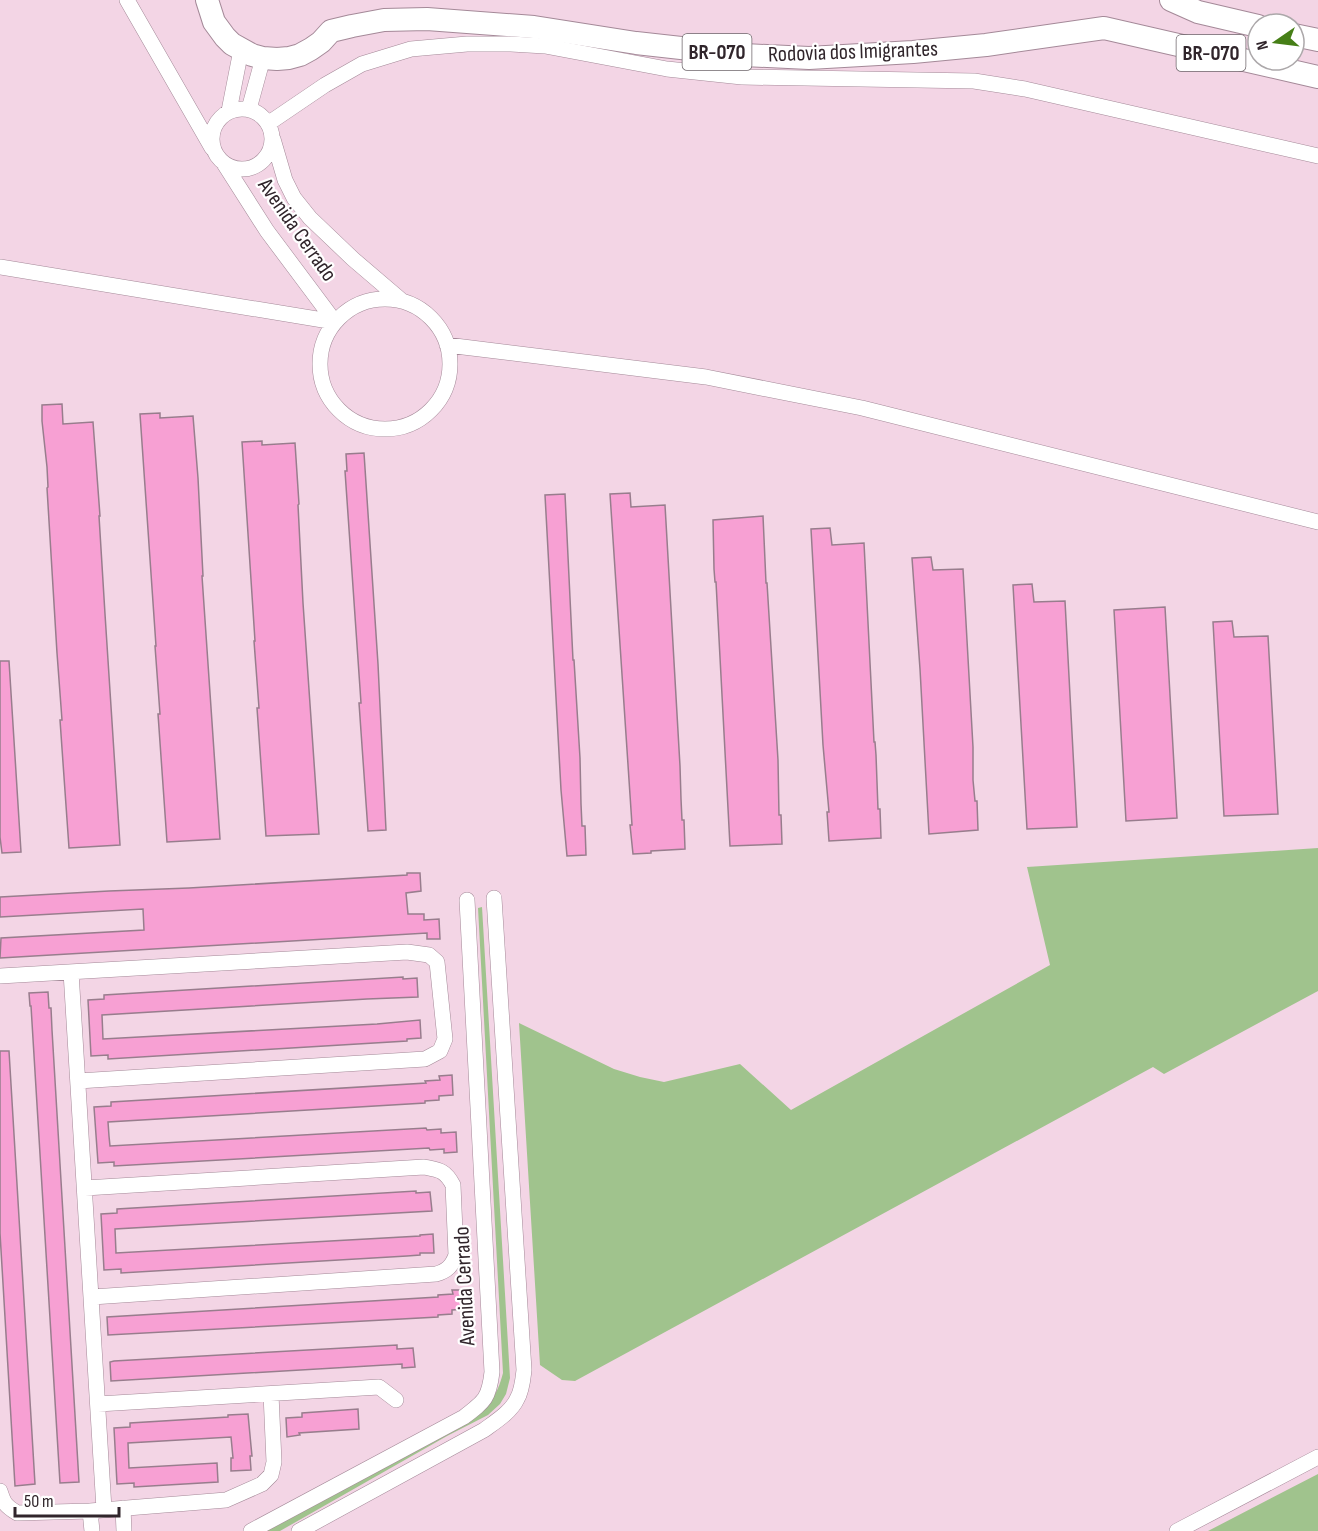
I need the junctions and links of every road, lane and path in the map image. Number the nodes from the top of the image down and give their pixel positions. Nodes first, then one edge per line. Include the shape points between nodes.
1 (127, 0) edge
2 (207, 0) edge
3 (1171, 0) edge
4 (1246, 23) edge
5 (241, 50) junction
6 (263, 58) junction
7 (1318, 78) edge
8 (188, 105) junction
9 (249, 109) junction
10 (225, 114) junction
11 (269, 123) junction
12 (273, 139) junction
13 (1318, 156) edge
14 (220, 159) junction
15 (0, 267) edge
16 (401, 300) junction
17 (335, 322) junction
18 (447, 345) junction
19 (1318, 522) edge
20 (494, 898) dead end
21 (467, 900) dead end
22 (71, 972) junction
23 (0, 976) edge
24 (78, 1081) junction
25 (85, 1188) junction
26 (92, 1297) junction
27 (271, 1394) junction
28 (396, 1400) dead end
29 (98, 1404) junction
30 (1318, 1457) edge
31 (0, 1491) edge
32 (123, 1508) junction
33 (97, 1510) junction
34 (92, 1531) edge
35 (124, 1531) edge
36 (251, 1531) edge
37 (298, 1531) edge
38 (1177, 1531) edge

1 - 8 street
2 - 5 highway, Rodovia dos Imigrantes / BR-070 via 214,22
3 - 4 highway, BR-070 via 1198,12
5 - 6 highway, Rodovia dos Imigrantes / BR-070
5 - 10 street, Avenida Cerrado
6 - 7 highway, Rodovia dos Imigrantes / BR-070 via 300,55 331,31 384,20 427,19 534,27 636,43 808,58 986,45 1104,28
6 - 9 street
8 - 10 street via 207,120
8 - 14 street
9 - 10 street
9 - 11 street
10 - 14 street, Avenida Cerrado via 212,136
11 - 12 street, Avenida Cerrado
11 - 13 street via 362,64 411,49 511,44 742,77 974,81
12 - 14 street, Avenida Cerrado via 266,157 250,168 231,167
12 - 16 street, Avenida Cerrado via 294,198 310,218
14 - 17 street, Avenida Cerrado via 267,231
15 - 17 street
16 - 17 street, Avenida Cerrado via 379,298 357,304
16 - 18 street, Avenida Cerrado via 421,309 437,324
17 - 18 street, Avenida Cerrado via 320,356 321,379 329,399 343,415 381,430 401,428 420,420 435,406 446,389 450,367
18 - 19 street via 706,377 862,408
20 - 37 street via 522,1387 517,1400 484,1430
21 - 36 street, Avenida Cerrado via 490,1389 483,1403 464,1417
22 - 23 street
22 - 24 street
22 - 24 street via 407,952 429,955 436,962 445,1039 440,1051 425,1059
24 - 25 street
25 - 26 street
25 - 26 street via 424,1167 448,1176 453,1185 456,1255 446,1271
26 - 29 street
27 - 28 street via 379,1387
27 - 29 street
27 - 32 street via 274,1462 271,1475 262,1484 226,1500
29 - 33 street
30 - 38 street
31 - 33 street via 7,1507 17,1513
32 - 33 street
32 - 35 street
33 - 34 street

